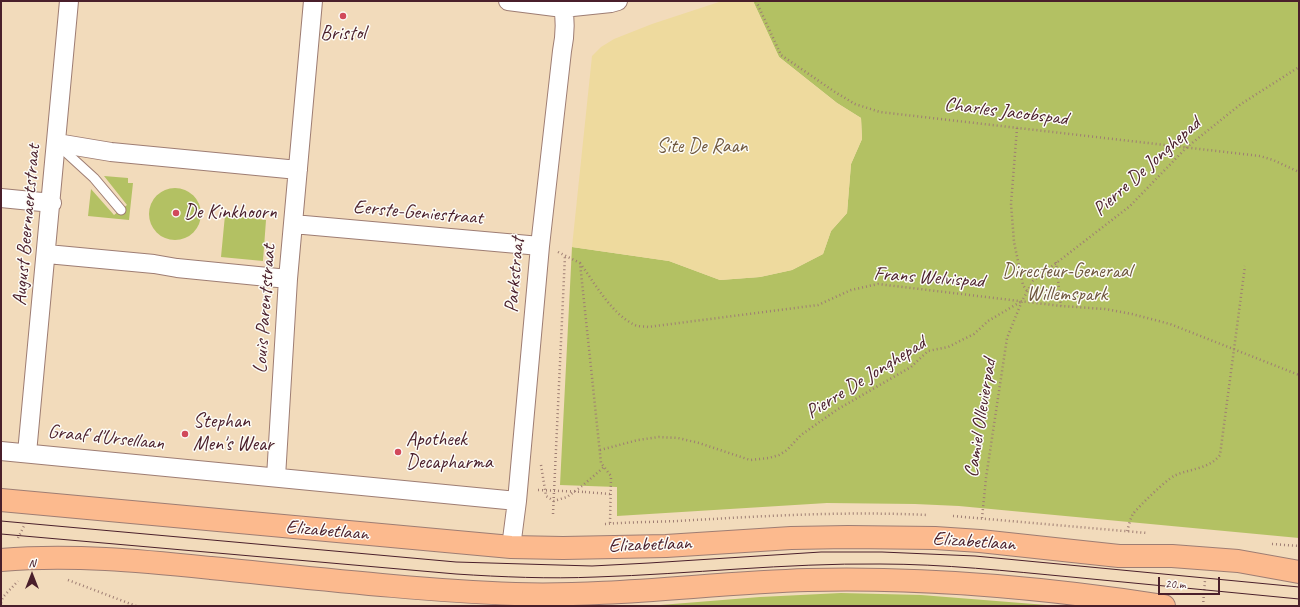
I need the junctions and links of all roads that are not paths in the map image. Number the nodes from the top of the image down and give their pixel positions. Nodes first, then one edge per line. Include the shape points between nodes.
1 (69, 1) edge
2 (313, 1) edge
3 (508, 1) edge
4 (618, 1) edge
5 (563, 4) edge
6 (57, 143) junction
7 (298, 170) junction
8 (1, 198) edge
9 (52, 203) junction
10 (121, 210) dead end
11 (293, 224) junction
12 (540, 246) junction
13 (47, 254) junction
14 (288, 279) junction
15 (1, 450) edge
16 (27, 453) junction
17 (276, 477) junction
18 (1, 500) edge
19 (517, 501) junction
20 (511, 547) junction
21 (1, 560) edge
22 (1299, 572) edge
23 (1164, 606) edge

1 - 6 street, August Beernaertstraat
2 - 7 street, Louis Parentstraat
3 - 5 street
4 - 5 street
5 - 12 street, Parkstraat via 566,33
6 - 7 street via 111,152
6 - 9 street, August Beernaertstraat
6 - 10 lane via 94,178
7 - 11 street, Louis Parentstraat
8 - 9 street
9 - 13 street, August Beernaertstraat
11 - 12 street, Eerste-Geniestraat
11 - 14 street, Louis Parentstraat
12 - 19 street, Parkstraat
13 - 14 street
13 - 16 street, August Beernaertstraat
14 - 17 street, Louis Parentstraat
15 - 16 street, Graaf d'Ursellaan
16 - 17 street, Graaf d'Ursellaan
17 - 19 street, Graaf d'Ursellaan
18 - 20 main road, Elizabetlaan
19 - 20 street, Parkstraat
20 - 22 main road, Elizabetlaan via 666,546 791,538 935,538 1119,556 1172,556 1238,561
21 - 23 main road via 37,557 128,560 425,588 520,594 625,592 810,580 934,582 1106,597

